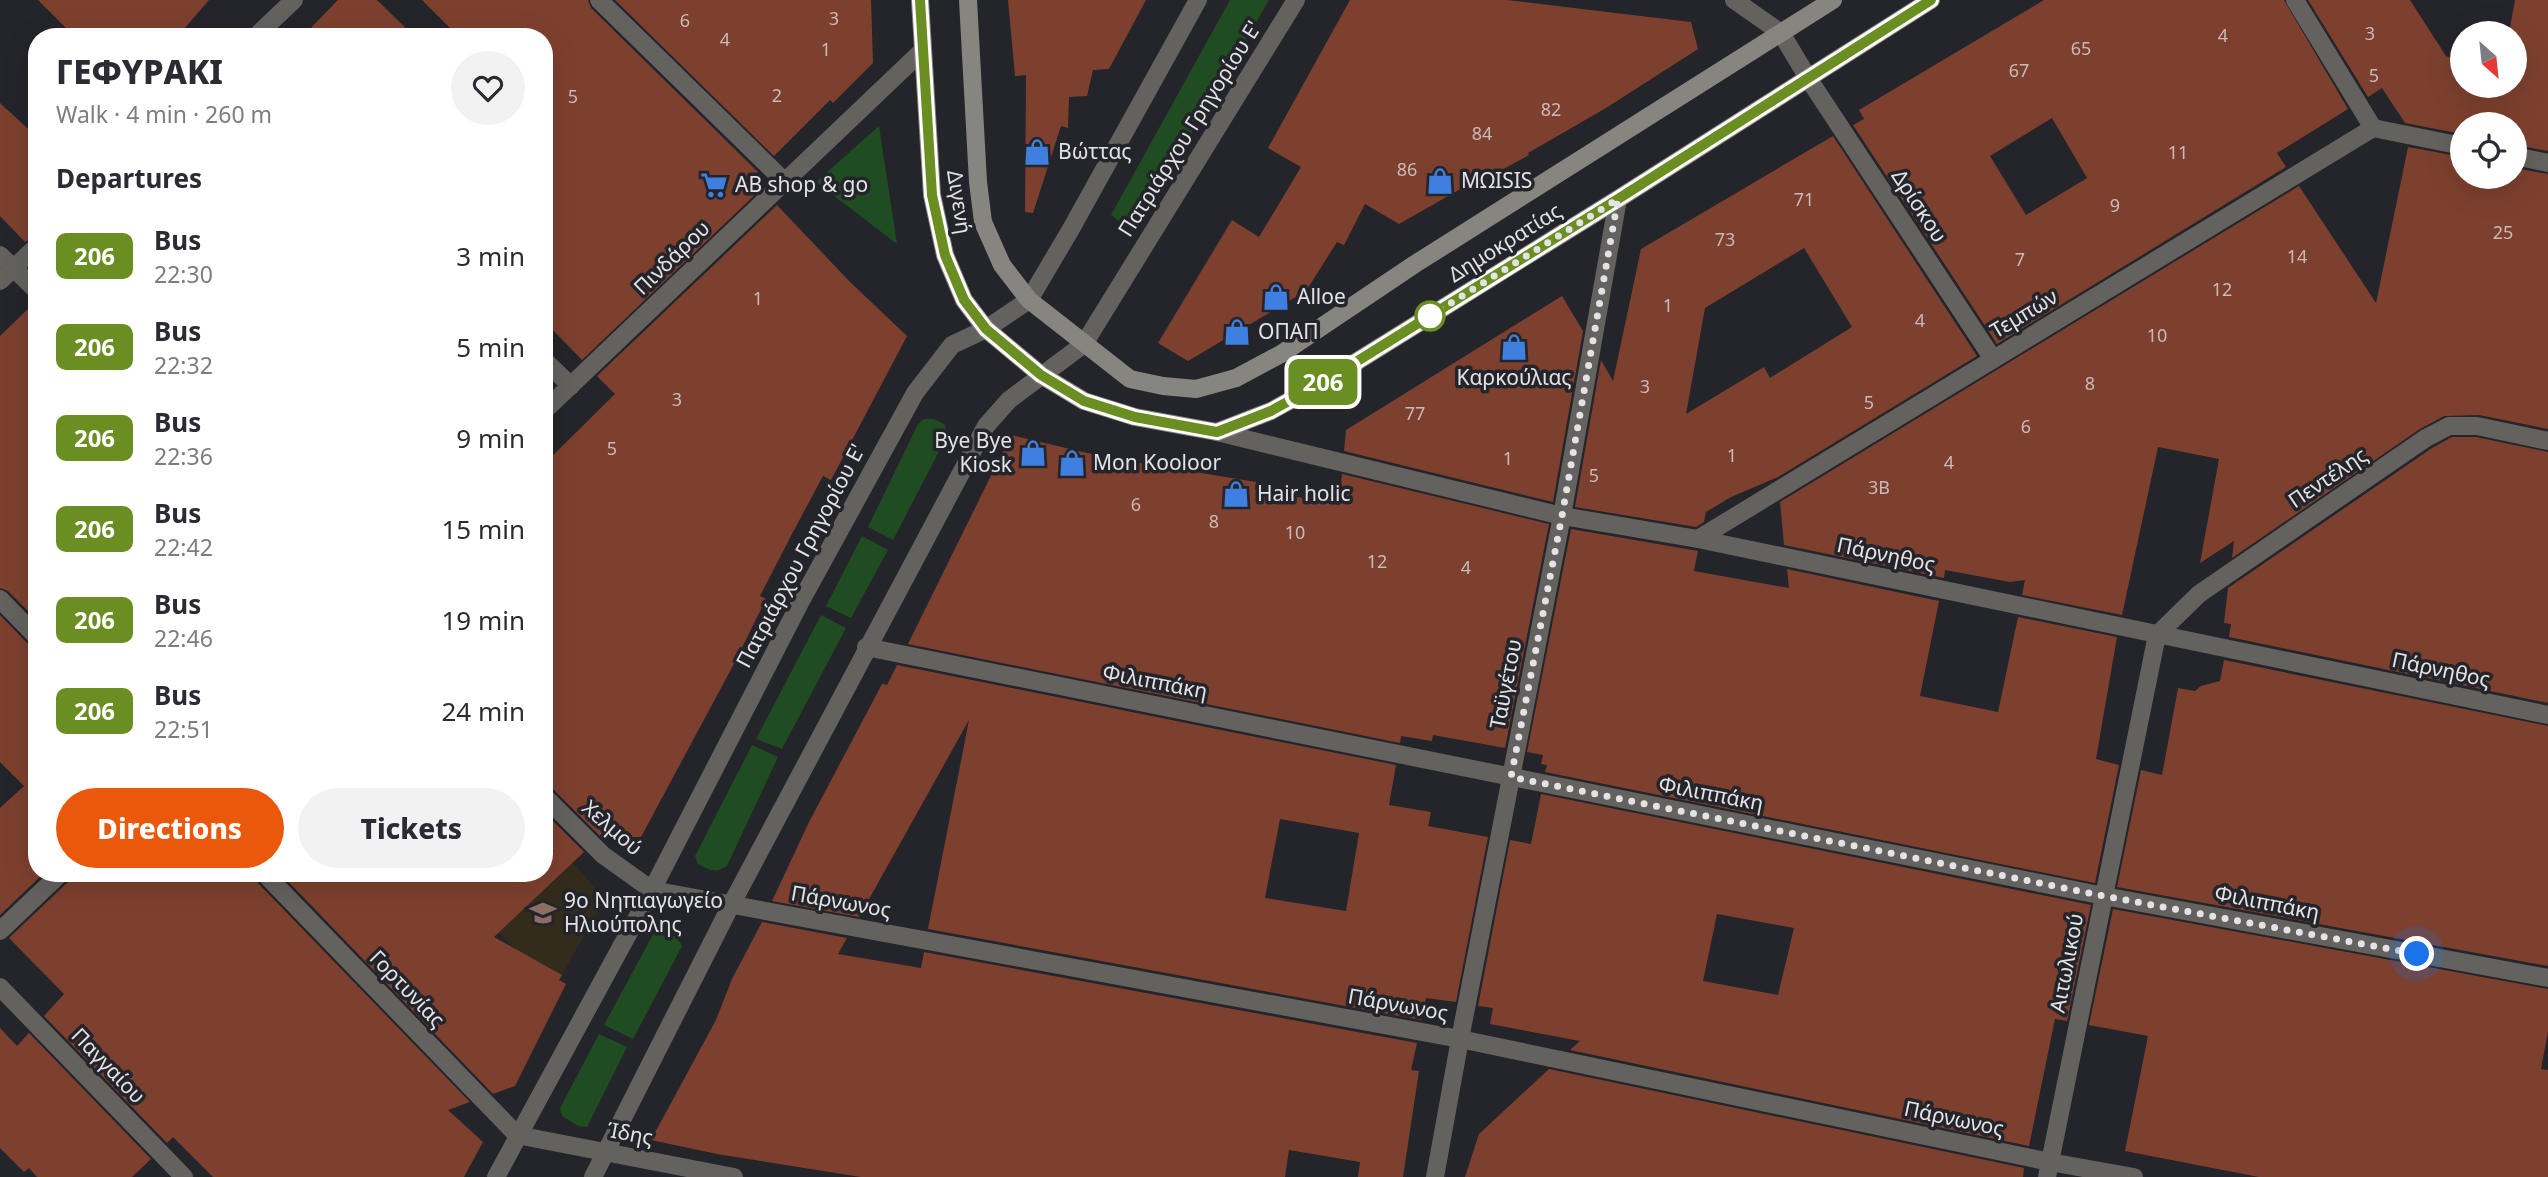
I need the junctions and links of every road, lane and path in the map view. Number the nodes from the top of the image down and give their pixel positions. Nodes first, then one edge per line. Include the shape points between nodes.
1 (293, 0) edge
2 (599, 0) edge
3 (920, 0) edge
4 (968, 0) edge
5 (1198, 0) edge
6 (1296, 0) edge
7 (1734, 0) edge
8 (1833, 0) edge
9 (1931, 0) edge
10 (2295, 0) edge
11 (264, 28) edge
12 (1781, 33) junction
13 (922, 51) junction
14 (1808, 78) junction
15 (2373, 128) junction
16 (2450, 144) edge
17 (2527, 159) edge
18 (2548, 163) edge
19 (785, 182) junction
20 (1618, 199) junction
21 (28, 254) edge
22 (0, 255) edge
23 (13, 268) junction
24 (0, 281) edge
25 (28, 283) edge
26 (1029, 300) junction
27 (986, 329) junction
28 (1084, 344) junction
29 (1993, 359) junction
30 (553, 369) edge
31 (1041, 375) junction
32 (571, 386) junction
33 (553, 403) edge
34 (1217, 432) junction
35 (2548, 441) edge
36 (1562, 516) junction
37 (1698, 539) junction
38 (0, 599) edge
39 (28, 628) edge
40 (2157, 635) junction
41 (866, 647) junction
42 (2548, 715) edge
43 (1511, 777) junction
44 (553, 805) edge
45 (52, 882) edge
46 (273, 882) edge
47 (652, 890) junction
48 (2104, 896) junction
49 (731, 905) junction
50 (0, 931) edge
51 (2548, 978) edge
52 (0, 987) edge
53 (1460, 1039) junction
54 (517, 1135) junction
55 (606, 1152) junction
56 (2048, 1169) edge
57 (184, 1177) edge
58 (496, 1177) edge
59 (593, 1177) edge
60 (734, 1177) edge
61 (1435, 1177) edge
62 (2134, 1177) edge

1 - 11 street
2 - 19 street
3 - 13 street, Διγενή
4 - 26 street, Διγενή via 983,222 1002,265
5 - 26 street, Πατριάρχου Γρηγορίου Ε'
6 - 28 street, Πατριάρχου Γρηγορίου Ε'
7 - 12 street
8 - 12 street, Δημοκρατίας
9 - 14 street, Δημοκρατίας
10 - 15 street
12 - 14 street, Δρίσκου
12 - 28 street, Δημοκρατίας via 1415,264 1282,354 1236,378 1196,389 1130,379
13 - 19 street, Πινδάρου
13 - 27 street, Διγενή via 935,215 964,300
14 - 20 street, Δημοκρατίας
14 - 29 street, Δρίσκου
15 - 16 street
15 - 29 street, Τεμπών
17 - 18 street
19 - 32 street, Πινδάρου
20 - 34 street, Δημοκρατίας via 1327,380 1271,411
20 - 36 street, Ταϋγέτου
21 - 23 street
22 - 23 street
23 - 24 street
23 - 25 street
26 - 27 street, Πατριάρχου Γρηγορίου Ε'
26 - 28 street, Διγενή
27 - 31 street, Διγενή
27 - 47 street, Πατριάρχου Γρηγορίου Ε' via 953,345 915,393
28 - 31 street, Πατριάρχου Γρηγορίου Ε'
29 - 37 street, Τεμπών
30 - 32 street
31 - 34 street via 1084,401 1135,417
31 - 41 street, Πατριάρχου Γρηγορίου Ε' via 986,426
32 - 33 street, Πινδάρου
34 - 36 street, Πάρνηθος
35 - 40 street, Πεντέλης via 2477,426 2449,426 2199,594
36 - 37 street, Πάρνηθος
36 - 43 street, Ταϋγέτου
37 - 40 street, Πάρνηθος
38 - 39 street
40 - 42 street, Πάρνηθος
40 - 48 street, Αιτωλικού
41 - 43 street, Φιλιππάκη
41 - 49 street, Πατριάρχου Γρηγορίου Ε'
43 - 48 street, Φιλιππάκη
43 - 53 street, Ταϋγέτου
44 - 47 street, Χελμού via 603,855
45 - 50 street
46 - 54 street, Γορτυνίας
47 - 49 street, Πάρνωνος
47 - 54 street, Πατριάρχου Γρηγορίου Ε'
48 - 51 street, Φιλιππάκη
48 - 56 street, Αιτωλικού
49 - 53 street, Πάρνωνος
49 - 55 street, Πατριάρχου Γρηγορίου Ε'
52 - 57 street, Παγγαίου
53 - 56 street, Πάρνωνος
53 - 61 street, Ταϋγέτου
54 - 55 street, Ίδης
54 - 58 street, Πατριάρχου Γρηγορίου Ε'
55 - 59 street, Πατριάρχου Γρηγορίου Ε'
55 - 60 street, Ίδης
56 - 62 street, Πάρνωνος

